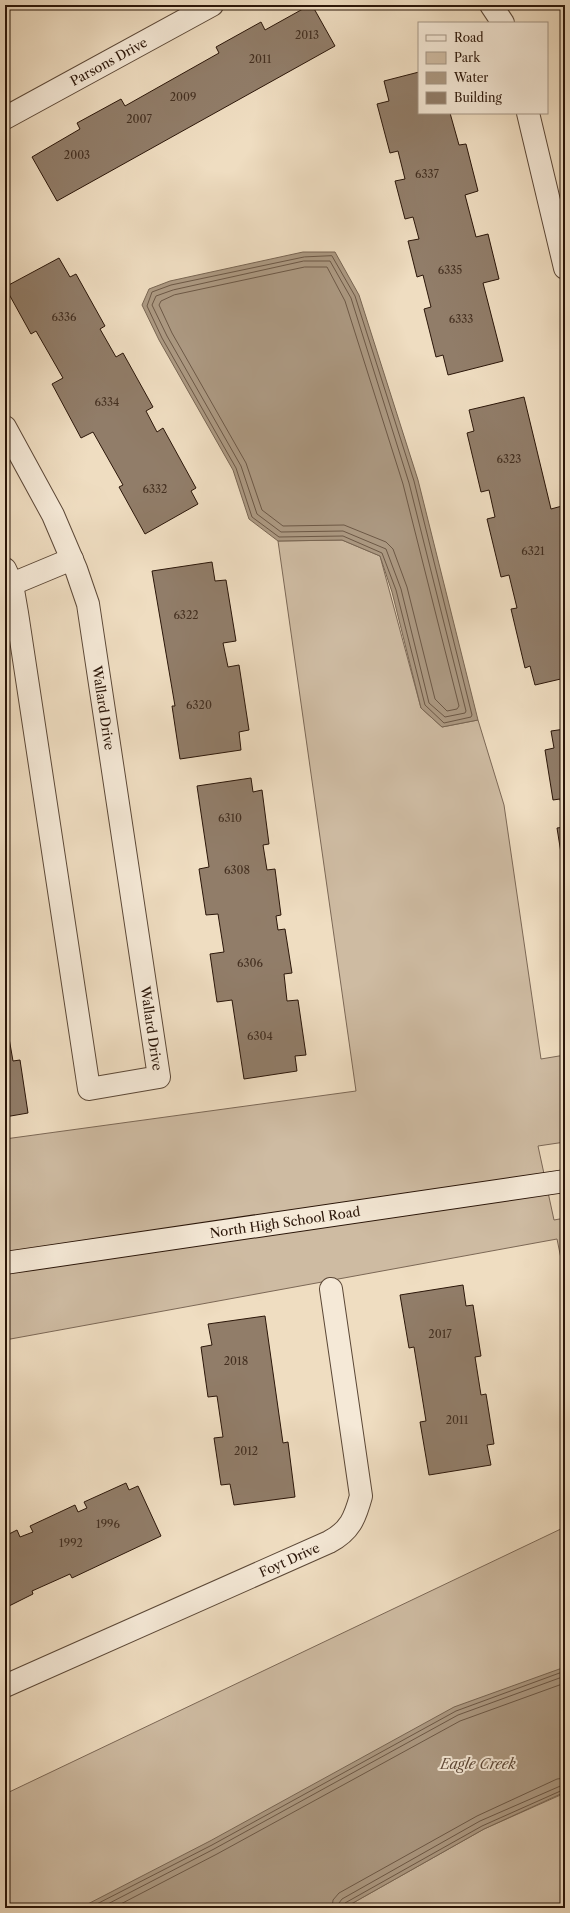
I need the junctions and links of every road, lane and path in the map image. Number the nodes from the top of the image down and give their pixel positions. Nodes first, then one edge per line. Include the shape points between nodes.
1 (212, 5) edge
2 (491, 5) edge
3 (502, 22) edge
4 (528, 114) edge
5 (5, 118) edge
6 (565, 268) edge
7 (5, 427) edge
8 (72, 559) junction
9 (8, 577) edge
10 (565, 1181) edge
11 (5, 1263) edge
12 (331, 1289) dead end
13 (5, 1686) edge

1 - 5 street, Parsons Drive
2 - 3 street
4 - 6 street
7 - 8 street, Wallard Drive via 53,515
8 - 9 street
8 - 9 street, Wallard Drive via 88,604 159,1077 89,1089
10 - 11 street, North High School Road
12 - 13 street, Foyt Drive via 361,1496 354,1518 346,1529 329,1542

